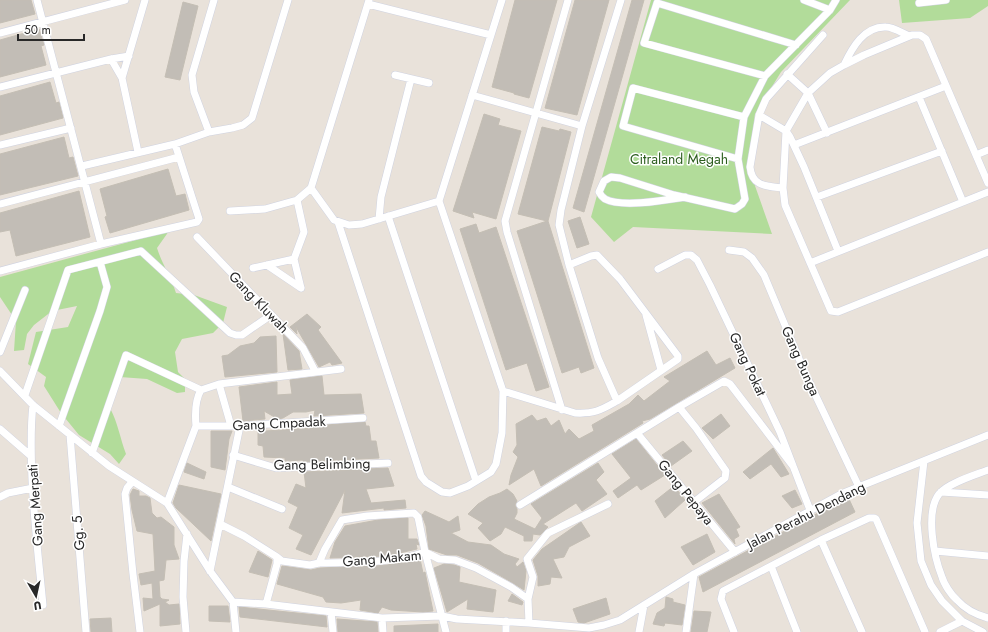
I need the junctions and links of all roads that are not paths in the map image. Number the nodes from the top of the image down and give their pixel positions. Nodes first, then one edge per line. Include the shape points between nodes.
1 (37, 0) edge
2 (125, 0) edge
3 (145, 0) edge
4 (214, 0) edge
5 (288, 0) edge
6 (502, 0) edge
7 (568, 0) edge
8 (621, 0) edge
9 (804, 0) edge
10 (836, 0) edge
11 (946, 0) edge
12 (368, 2) edge
13 (919, 4) dead end
14 (830, 10) junction
15 (43, 23) junction
16 (0, 33) edge
17 (823, 35) dead end
18 (491, 36) junction
19 (909, 36) junction
20 (796, 45) junction
21 (129, 56) junction
22 (111, 59) junction
23 (844, 65) junction
24 (57, 74) junction
25 (787, 74) junction
26 (395, 75) dead end
27 (765, 76) junction
28 (122, 78) junction
29 (412, 79) junction
30 (428, 83) dead end
31 (946, 86) junction
32 (0, 87) edge
33 (808, 93) junction
34 (472, 95) junction
35 (919, 97) junction
36 (536, 113) junction
37 (759, 115) junction
38 (744, 117) junction
39 (582, 126) junction
40 (71, 128) junction
41 (786, 131) junction
42 (209, 132) junction
43 (827, 133) junction
44 (174, 144) junction
45 (0, 145) edge
46 (794, 145) junction
47 (988, 150) edge
48 (942, 151) junction
49 (138, 152) junction
50 (976, 155) junction
51 (179, 157) junction
52 (738, 159) junction
53 (82, 166) junction
54 (85, 181) junction
55 (988, 183) edge
56 (311, 188) junction
57 (783, 188) junction
58 (988, 192) edge
59 (685, 197) junction
60 (816, 197) junction
61 (297, 200) junction
62 (439, 201) junction
63 (963, 202) junction
64 (0, 204) edge
65 (230, 211) dead end
66 (388, 216) junction
67 (379, 218) junction
68 (338, 222) junction
69 (197, 237) dead end
70 (101, 244) junction
71 (729, 250) dead end
72 (838, 251) junction
73 (988, 252) edge
74 (294, 259) junction
75 (100, 262) junction
76 (810, 262) junction
77 (267, 265) junction
78 (569, 265) junction
79 (253, 268) dead end
80 (658, 269) dead end
81 (0, 271) edge
82 (25, 290) dead end
83 (645, 311) junction
84 (271, 315) junction
85 (0, 352) edge
86 (341, 369) dead end
87 (661, 370) junction
88 (0, 371) edge
89 (315, 371) junction
90 (219, 384) junction
91 (201, 390) junction
92 (503, 391) junction
93 (25, 395) junction
94 (617, 401) junction
95 (33, 405) junction
96 (679, 407) junction
97 (562, 410) junction
98 (363, 418) dead end
99 (59, 426) junction
100 (196, 426) junction
101 (232, 426) junction
102 (240, 426) junction
103 (0, 429) edge
104 (780, 432) junction
105 (637, 433) junction
106 (70, 435) junction
107 (988, 435) edge
108 (771, 437) junction
109 (92, 453) junction
110 (233, 455) junction
111 (31, 456) junction
112 (924, 462) junction
113 (388, 463) dead end
114 (793, 466) junction
115 (988, 470) edge
116 (476, 481) junction
117 (132, 482) junction
118 (228, 487) junction
119 (859, 487) junction
120 (33, 488) junction
121 (941, 492) junction
122 (988, 495) edge
123 (0, 497) edge
124 (694, 502) junction
125 (167, 503) junction
126 (608, 504) dead end
127 (520, 505) dead end
128 (282, 509) dead end
129 (810, 510) junction
130 (220, 524) junction
131 (187, 534) junction
132 (821, 540) junction
133 (935, 551) junction
134 (425, 552) junction
135 (735, 552) junction
136 (988, 556) edge
137 (277, 557) junction
138 (319, 563) junction
139 (771, 566) junction
140 (210, 571) junction
141 (694, 574) junction
142 (528, 599) junction
143 (233, 602) junction
144 (266, 604) junction
145 (43, 605) dead end
146 (644, 605) junction
147 (331, 612) junction
148 (442, 616) junction
149 (382, 618) junction
150 (988, 618) edge
151 (962, 620) junction
152 (506, 621) junction
153 (529, 623) junction
154 (589, 630) edge
155 (86, 632) edge
156 (140, 632) edge
157 (186, 632) edge
158 (236, 632) edge
159 (333, 632) edge
160 (383, 632) edge
161 (446, 632) edge
162 (506, 632) edge
163 (639, 632) edge
164 (686, 632) edge
165 (734, 632) edge
166 (797, 632) edge
167 (862, 632) edge
168 (925, 632) edge
169 (940, 632) edge
170 (982, 632) edge

1 - 15 street
2 - 15 street
3 - 21 street
4 - 42 street via 192,75 194,92
5 - 42 street via 252,118 243,125
6 - 18 street
7 - 36 street
8 - 39 street
9 - 14 street
10 - 14 street
11 - 13 street
12 - 18 street
12 - 56 street
14 - 20 street
15 - 16 street
15 - 24 street
17 - 25 street
18 - 34 street
19 - 23 street
19 - 23 street via 886,27 871,30 857,41
19 - 31 street via 924,36
20 - 27 street
20 - 27 street via 657,3 644,43
21 - 22 street
21 - 28 street
22 - 24 street
22 - 28 street
23 - 33 street via 830,73
24 - 32 street
24 - 40 street
25 - 33 street
25 - 37 street via 766,99
26 - 29 street
27 - 38 street
28 - 49 street
29 - 30 street
29 - 67 street via 381,196
31 - 35 street
31 - 50 street
33 - 41 street
33 - 43 street
34 - 36 street
34 - 62 street
35 - 43 street
35 - 48 street
36 - 39 street
36 - 97 street via 505,221
37 - 41 street
37 - 57 street via 751,174 758,182
38 - 52 street
38 - 52 street via 633,88 623,126
39 - 78 street via 559,225
40 - 45 street
40 - 53 street
41 - 46 street
41 - 57 street
42 - 44 street
43 - 46 street
44 - 49 street
44 - 51 street
46 - 60 street
47 - 50 street
48 - 60 street
48 - 63 street
49 - 53 street
50 - 55 street
51 - 54 street
51 - 70 street via 198,221
52 - 59 street via 745,199 742,204 735,209
53 - 54 street
54 - 64 street
54 - 70 street
56 - 61 street
56 - 68 street
57 - 76 street via 787,210
58 - 63 street
59 - 59 street via 660,201 617,202 604,198 598,192 604,181 611,177
60 - 72 street
61 - 65 street via 265,209
61 - 74 street via 304,232
62 - 66 street
62 - 92 street
63 - 72 street
66 - 67 street
66 - 116 street
67 - 68 street via 362,224 349,225
68 - 116 street via 421,476 433,487 450,493
69 - 84 street, Gang Kluwah
70 - 81 street
71 - 119 street, Gang Bunga via 744,252 752,258 764,275 805,373
72 - 76 street
73 - 76 street via 836,313 831,311
74 - 77 street
74 - 77 street via 301,288
75 - 84 street via 141,252 230,333 236,335 246,332
75 - 93 street via 68,270
75 - 99 street via 107,287
77 - 79 street
78 - 83 street via 597,255
78 - 94 street via 598,358
80 - 104 street, Gang Pokat via 685,255 691,255 697,260
82 - 85 street
83 - 87 street
83 - 87 street via 678,356 678,359
84 - 89 street, Gang Kluwah via 303,348
86 - 89 street
87 - 94 street
88 - 93 street
89 - 90 street
90 - 91 street
90 - 101 street
91 - 100 street via 195,415
91 - 109 street via 126,355
92 - 97 street
92 - 116 street via 502,433 496,464 491,472
93 - 95 street
94 - 97 street via 598,412 586,414
95 - 99 street
95 - 111 street, Gang Merpati
96 - 105 street
96 - 108 street via 721,382 726,382
96 - 124 street via 726,471 725,478
98 - 102 street, Gang Cmpadak
99 - 106 street
100 - 101 street, Gang Cmpadak
100 - 125 street
101 - 102 street, Gang Cmpadak
102 - 110 street
103 - 111 street
104 - 108 street
104 - 114 street, Gang Pokat
105 - 124 street, Gang Pepaya
105 - 127 street
106 - 109 street
106 - 155 street, Gg. 5
107 - 112 street, Jalan Perahu Dendang
108 - 114 street
109 - 117 street
110 - 113 street, Gang Belimbing via 276,468
110 - 118 street
111 - 120 street, Gang Merpati
112 - 119 street, Jalan Perahu Dendang
112 - 151 street via 917,524 921,561 934,590
114 - 129 street, Gang Pokat
115 - 121 street
117 - 125 street
117 - 156 street via 125,494
118 - 128 street
118 - 130 street
119 - 129 street, Jalan Perahu Dendang
120 - 123 street
120 - 145 street, Gang Merpati
121 - 122 street
121 - 133 street via 934,508 931,534
124 - 135 street, Gang Pepaya
125 - 131 street
126 - 142 street via 548,533 527,559 533,577
129 - 135 street, Jalan Perahu Dendang
130 - 137 street, Gang Makam
130 - 140 street
131 - 140 street
131 - 157 street via 183,598
132 - 139 street
132 - 167 street
132 - 168 street via 869,518 876,519
133 - 136 street
133 - 150 street via 942,578 956,600 978,616
134 - 138 street, Gang Makam via 410,558
134 - 138 street via 416,514 367,516 342,520
134 - 142 street, Gang Makam via 439,559 456,560 476,568 512,587
134 - 148 street
135 - 141 street, Jalan Perahu Dendang
137 - 138 street, Gang Makam via 282,561 310,565
137 - 144 street
139 - 165 street via 723,591 721,599
139 - 166 street
140 - 143 street
141 - 146 street, Jalan Perahu Dendang
141 - 164 street
142 - 153 street
143 - 144 street, Jalan Perahu Dendang
143 - 158 street
144 - 147 street, Jalan Perahu Dendang
146 - 154 street, Jalan Perahu Dendang via 620,620
146 - 163 street
147 - 149 street, Jalan Perahu Dendang
147 - 159 street
148 - 149 street, Jalan Perahu Dendang
148 - 152 street, Jalan Perahu Dendang
148 - 161 street
149 - 160 street
151 - 169 street
151 - 170 street
152 - 153 street, Jalan Perahu Dendang
152 - 162 street
153 - 154 street, Jalan Perahu Dendang

